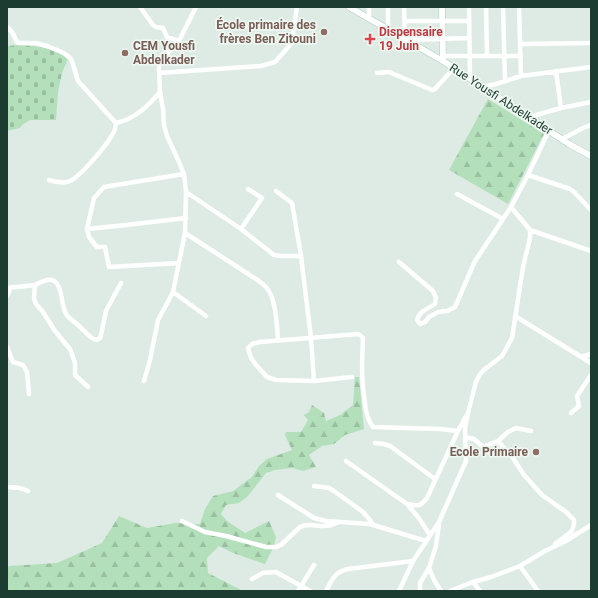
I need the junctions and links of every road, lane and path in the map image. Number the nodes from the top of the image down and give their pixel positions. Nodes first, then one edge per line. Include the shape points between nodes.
1 (140, 7) edge
2 (196, 7) edge
3 (297, 7) edge
4 (350, 7) edge
5 (369, 7) edge
6 (388, 7) edge
7 (404, 7) edge
8 (442, 7) edge
9 (469, 7) edge
10 (486, 7) edge
11 (503, 7) edge
12 (519, 7) edge
13 (369, 18) junction
14 (405, 21) junction
15 (443, 21) junction
16 (469, 21) junction
17 (7, 27) edge
18 (388, 30) junction
19 (469, 38) junction
20 (443, 39) junction
21 (406, 40) junction
22 (179, 41) junction
23 (591, 43) edge
24 (520, 44) junction
25 (470, 56) junction
26 (487, 56) junction
27 (504, 56) junction
28 (521, 56) junction
29 (443, 59) junction
30 (454, 68) junction
31 (591, 68) edge
32 (556, 71) junction
33 (159, 73) junction
34 (378, 73) dead end
35 (521, 76) junction
36 (470, 79) junction
37 (505, 81) junction
38 (483, 87) junction
39 (160, 92) junction
40 (591, 102) edge
41 (562, 108) junction
42 (529, 118) junction
43 (116, 123) junction
44 (591, 125) edge
45 (549, 130) junction
46 (562, 139) junction
47 (591, 156) edge
48 (184, 174) junction
49 (528, 175) junction
50 (49, 180) dead end
51 (248, 189) dead end
52 (276, 191) dead end
53 (186, 192) junction
54 (457, 194) dead end
55 (511, 207) junction
56 (591, 210) edge
57 (186, 218) junction
58 (503, 219) junction
59 (87, 229) junction
60 (241, 230) junction
61 (530, 230) junction
62 (186, 233) junction
63 (591, 251) edge
64 (301, 256) junction
65 (399, 262) dead end
66 (179, 263) junction
67 (121, 283) dead end
68 (35, 285) junction
69 (9, 287) edge
70 (173, 292) junction
71 (7, 296) edge
72 (206, 316) dead end
73 (515, 316) junction
74 (311, 338) junction
75 (278, 340) junction
76 (7, 347) edge
77 (591, 354) edge
78 (581, 357) junction
79 (591, 363) edge
80 (591, 375) edge
81 (352, 377) dead end
82 (144, 381) dead end
83 (314, 381) junction
84 (88, 387) dead end
85 (29, 394) dead end
86 (468, 413) junction
87 (571, 413) dead end
88 (458, 431) junction
89 (531, 431) dead end
90 (465, 437) junction
91 (498, 441) junction
92 (375, 443) dead end
93 (346, 461) dead end
94 (435, 479) junction
95 (314, 486) dead end
96 (7, 487) edge
97 (28, 491) dead end
98 (278, 495) dead end
99 (407, 504) junction
100 (182, 521) dead end
101 (339, 522) junction
102 (439, 522) junction
103 (373, 525) junction
104 (591, 525) edge
105 (430, 534) junction
106 (426, 540) junction
107 (549, 549) junction
108 (413, 561) junction
109 (314, 565) dead end
110 (520, 566) junction
111 (429, 568) junction
112 (252, 579) dead end
113 (473, 582) junction
114 (301, 586) junction
115 (298, 591) edge
116 (310, 591) edge
117 (326, 591) edge
118 (399, 591) edge
119 (420, 591) edge
120 (440, 591) edge
121 (450, 591) edge
122 (480, 591) edge
123 (538, 591) edge

1 - 22 street via 153,25 163,28 167,37
2 - 22 street
3 - 33 street via 290,44 274,62 262,66
4 - 13 main road, Rue Yousfi Abdelkader
5 - 13 street
6 - 18 street
7 - 14 street
8 - 15 main road
9 - 16 street
10 - 26 street
11 - 27 street
12 - 24 street
13 - 18 main road, Rue Yousfi Abdelkader
14 - 15 street
14 - 21 street
15 - 16 street
15 - 20 main road
16 - 19 street
17 - 43 street via 13,31 18,43 47,46 70,58 78,81
18 - 21 main road, Rue Yousfi Abdelkader
19 - 20 street
19 - 25 street
20 - 21 street
20 - 29 main road
21 - 29 main road, Rue Yousfi Abdelkader
22 - 33 street via 159,65
23 - 24 street
24 - 28 street
25 - 26 street
25 - 29 street
25 - 36 street
26 - 27 street
27 - 28 street
27 - 37 street
28 - 35 street
29 - 30 main road, Rue Yousfi Abdelkader
30 - 34 street via 432,90 389,72
30 - 36 main road, Rue Yousfi Abdelkader
31 - 32 street
32 - 35 street
32 - 41 street
33 - 39 street
35 - 37 street
36 - 38 main road, Rue Yousfi Abdelkader
37 - 38 street
38 - 42 main road, Rue Yousfi Abdelkader
39 - 43 street via 149,105 134,116
39 - 48 street via 165,130
40 - 41 street
41 - 42 street
42 - 45 main road, Rue Yousfi Abdelkader
43 - 50 street via 107,144 78,176 69,182
44 - 46 street
45 - 46 main road, Rue Yousfi Abdelkader
45 - 49 street
46 - 47 main road, Rue Yousfi Abdelkader
48 - 53 street
48 - 59 street via 104,187 94,198
49 - 55 street
49 - 56 street via 570,189
51 - 60 street via 262,198
52 - 64 street via 292,203
53 - 57 street
53 - 60 street
54 - 58 street
55 - 58 street
55 - 61 street
57 - 59 street
57 - 62 street
58 - 65 street via 475,261 455,307 438,312 420,324 417,320 420,312 435,304 436,298 433,291
59 - 66 street via 89,237 97,247 105,247 109,267
60 - 64 street via 274,255
61 - 63 street
61 - 73 street
62 - 66 street
62 - 75 street via 266,287 275,312
64 - 74 street
66 - 70 street
67 - 68 street via 106,311 101,335 97,340 89,336 66,314 59,287 55,282 46,280
68 - 69 street
68 - 84 street via 36,304 70,349 75,363 75,375
69 - 71 street
70 - 72 street
70 - 82 street via 158,320
73 - 78 street
73 - 86 street via 512,338 507,349 480,374
74 - 75 street
74 - 83 street
74 - 88 street via 358,334 363,338 362,385 366,410 373,427
75 - 83 street via 252,344 248,348 256,365 267,377 276,380
76 - 85 street via 13,362 23,366 28,372
77 - 78 street
78 - 79 street
80 - 87 street via 578,396 579,406
81 - 83 street
86 - 88 street
86 - 90 street
88 - 94 street
89 - 91 street via 516,428
90 - 91 street via 474,439 483,447
90 - 102 street via 466,461
91 - 107 street via 542,495 574,520 572,531
92 - 94 street via 390,446
93 - 99 street
94 - 99 street via 423,503
95 - 103 street via 334,491 363,512
96 - 97 street
98 - 101 street via 314,518
99 - 105 street
100 - 101 street via 205,532 266,547 281,545 303,525 328,526
101 - 103 street
102 - 105 street
102 - 111 street via 436,546
103 - 106 street
104 - 107 street
105 - 106 street
106 - 108 street
107 - 110 street
108 - 117 street via 341,571 335,574
108 - 118 street
109 - 114 street
110 - 113 street
110 - 123 street
111 - 119 street via 420,583
111 - 120 street
112 - 114 street via 276,572
113 - 121 street
113 - 122 street
114 - 115 street
114 - 116 street

